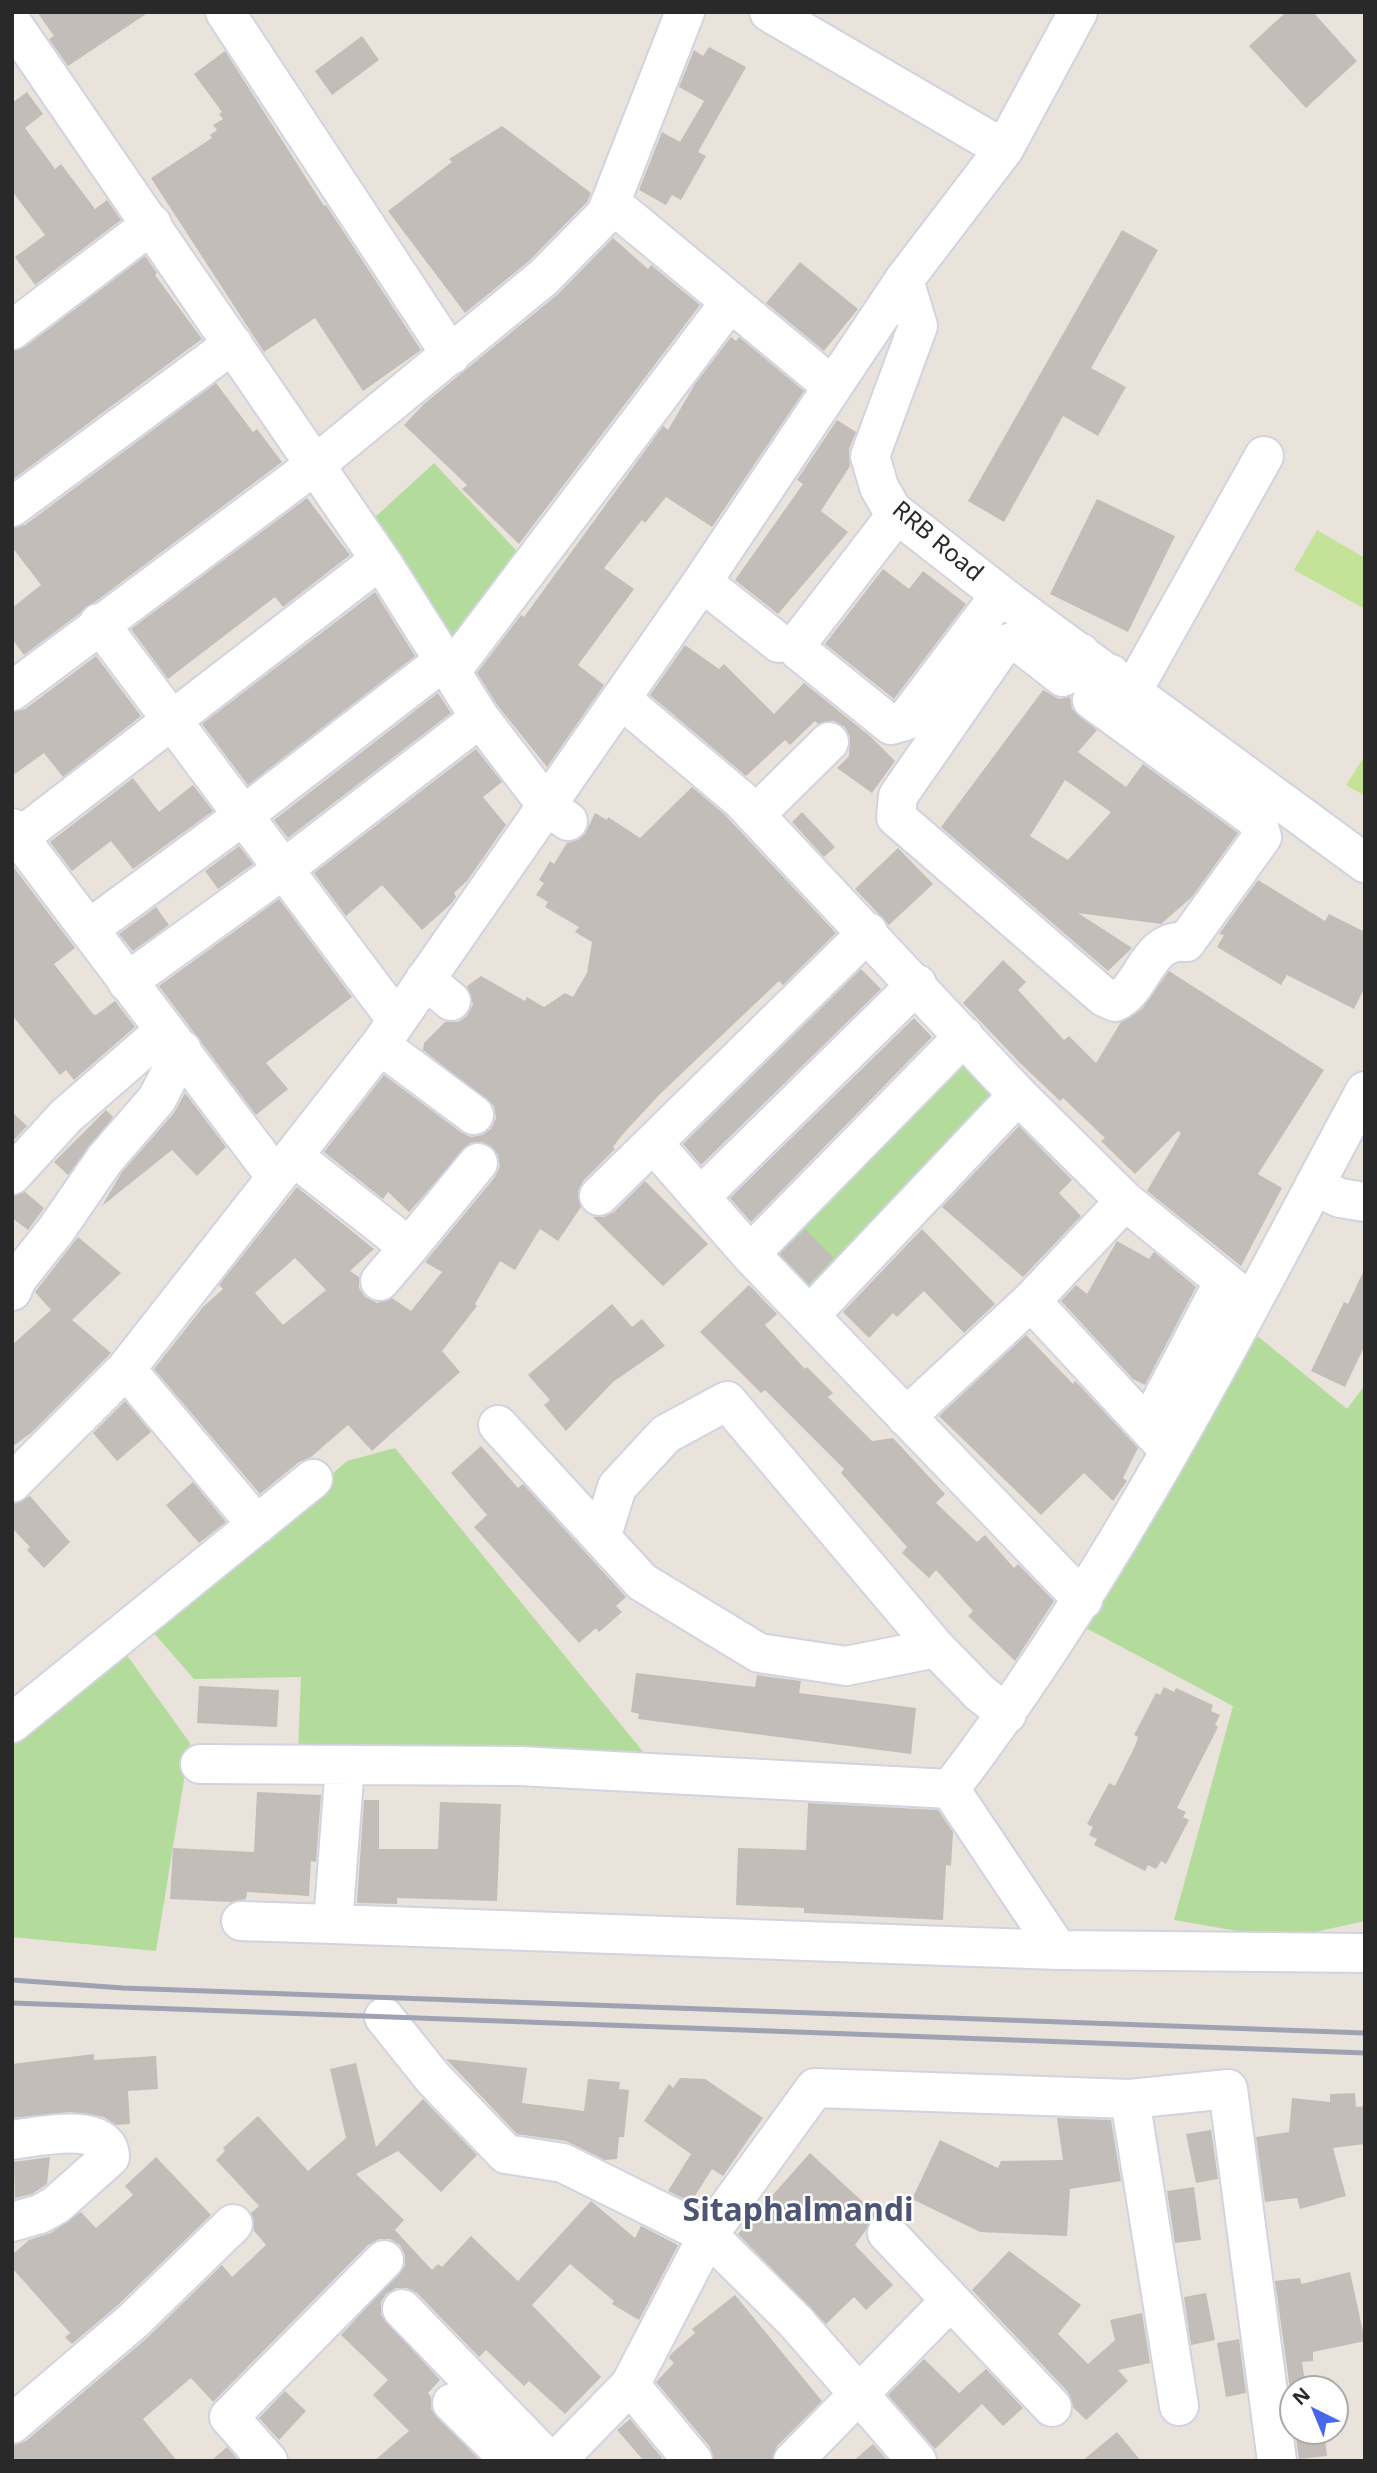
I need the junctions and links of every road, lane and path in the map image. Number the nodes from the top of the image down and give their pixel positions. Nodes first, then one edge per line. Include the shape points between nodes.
1 (225, 12) edge
2 (685, 12) edge
3 (769, 12) edge
4 (1078, 12) edge
5 (12, 23) edge
6 (1004, 149) junction
7 (611, 203) junction
8 (152, 223) junction
9 (904, 280) junction
10 (730, 302) junction
11 (12, 330) edge
12 (233, 344) junction
13 (451, 355) junction
14 (832, 386) junction
15 (1264, 456) dead end
16 (315, 465) junction
17 (12, 507) edge
18 (897, 513) junction
19 (380, 561) junction
20 (702, 582) junction
21 (1000, 595) junction
22 (99, 624) junction
23 (779, 643) dead end
24 (449, 665) junction
25 (1096, 679) junction
26 (12, 691) edge
27 (621, 699) junction
28 (480, 718) junction
29 (171, 719) junction
30 (829, 742) dead end
31 (558, 814) junction
32 (244, 816) junction
33 (755, 816) junction
34 (16, 832) edge
35 (1365, 863) edge
36 (285, 868) junction
37 (89, 929) junction
38 (867, 932) junction
39 (127, 982) junction
40 (917, 984) junction
41 (388, 1032) junction
42 (964, 1036) junction
43 (174, 1040) junction
44 (1365, 1091) edge
45 (1017, 1095) junction
46 (474, 1115) dead end
47 (653, 1143) junction
48 (478, 1163) dead end
49 (285, 1166) junction
50 (12, 1175) edge
51 (1314, 1186) junction
52 (599, 1196) dead end
53 (701, 1196) junction
54 (1125, 1201) junction
55 (1365, 1202) edge
56 (1145, 1237) dead end
57 (409, 1247) junction
58 (750, 1254) junction
59 (380, 1281) dead end
60 (12, 1291) edge
61 (1231, 1292) junction
62 (1031, 1301) junction
63 (810, 1315) junction
64 (126, 1369) junction
65 (1158, 1407) dead end
66 (906, 1417) junction
67 (498, 1425) dead end
68 (1170, 1450) junction
69 (313, 1479) dead end
70 (12, 1483) edge
71 (257, 1525) junction
72 (602, 1535) junction
73 (1083, 1600) junction
74 (936, 1648) junction
75 (1007, 1714) junction
76 (12, 1723) edge
77 (200, 1764) dead end
78 (345, 1765) junction
79 (950, 1788) junction
80 (241, 1921) dead end
81 (333, 1924) junction
82 (1058, 1950) junction
83 (1365, 1953) edge
84 (384, 2017) dead end
85 (1130, 2099) junction
86 (12, 2140) edge
87 (12, 2222) edge
88 (233, 2224) dead end
89 (887, 2233) dead end
90 (708, 2235) junction
91 (384, 2260) dead end
92 (950, 2301) junction
93 (402, 2309) dead end
94 (629, 2385) junction
95 (860, 2395) junction
96 (452, 2403) dead end
97 (1179, 2406) dead end
98 (1052, 2407) dead end
99 (12, 2424) edge
100 (268, 2461) edge
101 (511, 2461) edge
102 (549, 2461) edge
103 (556, 2461) edge
104 (693, 2461) edge
105 (793, 2461) edge
106 (917, 2461) edge
107 (1277, 2461) edge

1 - 13 street
2 - 7 street
3 - 6 street
4 - 6 street
5 - 8 street
6 - 9 street
7 - 10 street
7 - 13 street via 606,214 544,277
8 - 11 street
8 - 12 street
9 - 14 street
9 - 18 street, RRB Road via 918,326 870,456 879,487
10 - 14 street
10 - 24 street
12 - 16 street
12 - 17 street
13 - 16 street
14 - 20 street
15 - 25 street
16 - 19 street
16 - 22 street
18 - 21 street, RRB Road
18 - 21 street via 796,645 891,725 905,720
19 - 24 street
19 - 29 street
20 - 23 street
20 - 27 street
21 - 25 street, RRB Road
22 - 26 street
22 - 29 street
24 - 28 street
24 - 32 street
25 - 25 street via 1257,820 1262,837 1186,942 1166,943 1146,963 1124,998 1115,1002 1104,998 897,817 898,796 1008,643 1018,642
25 - 35 street, RRB Road
27 - 31 street
27 - 33 street
28 - 31 street
28 - 36 street
29 - 32 street
29 - 34 street
30 - 33 street
31 - 41 street via 438,990
32 - 36 street
32 - 37 street
33 - 38 street
34 - 37 street
36 - 39 street
36 - 41 street
37 - 39 street
38 - 40 street
38 - 47 street
39 - 43 street
40 - 42 street
40 - 53 street
41 - 46 street
41 - 49 street
42 - 45 street
42 - 58 street
43 - 49 street
43 - 50 street via 66,1116
43 - 60 street via 157,1100 105,1159
44 - 51 street
45 - 54 street
45 - 63 street
47 - 52 street
47 - 53 street
48 - 57 street
49 - 57 street
49 - 64 street
51 - 55 street via 1340,1198
51 - 61 street
53 - 58 street
54 - 61 street
54 - 62 street
56 - 61 street
57 - 59 street
58 - 63 street
61 - 65 street
61 - 68 street
62 - 66 street
62 - 68 street
63 - 66 street
64 - 70 street
64 - 71 street
66 - 73 street
67 - 72 street
68 - 73 street
69 - 71 street
71 - 76 street
72 - 74 street via 642,1583 759,1653 846,1666
72 - 74 street via 617,1487 666,1434 727,1401
73 - 75 street
74 - 75 street
75 - 79 street
77 - 78 street
78 - 79 street via 519,1766
78 - 81 street
79 - 82 street
80 - 81 street
81 - 82 street
82 - 83 street
84 - 90 street via 433,2078 506,2154 563,2163
85 - 90 street via 815,2088
85 - 97 street
85 - 107 street via 1228,2089
86 - 87 street via 82,2133 102,2140 110,2151 110,2157 56,2205
88 - 99 street via 133,2321
89 - 92 street
90 - 94 street
90 - 95 street via 795,2321
91 - 100 street via 229,2417
92 - 95 street
92 - 98 street
93 - 102 street
94 - 103 street
94 - 104 street
95 - 105 street
95 - 106 street
96 - 101 street

